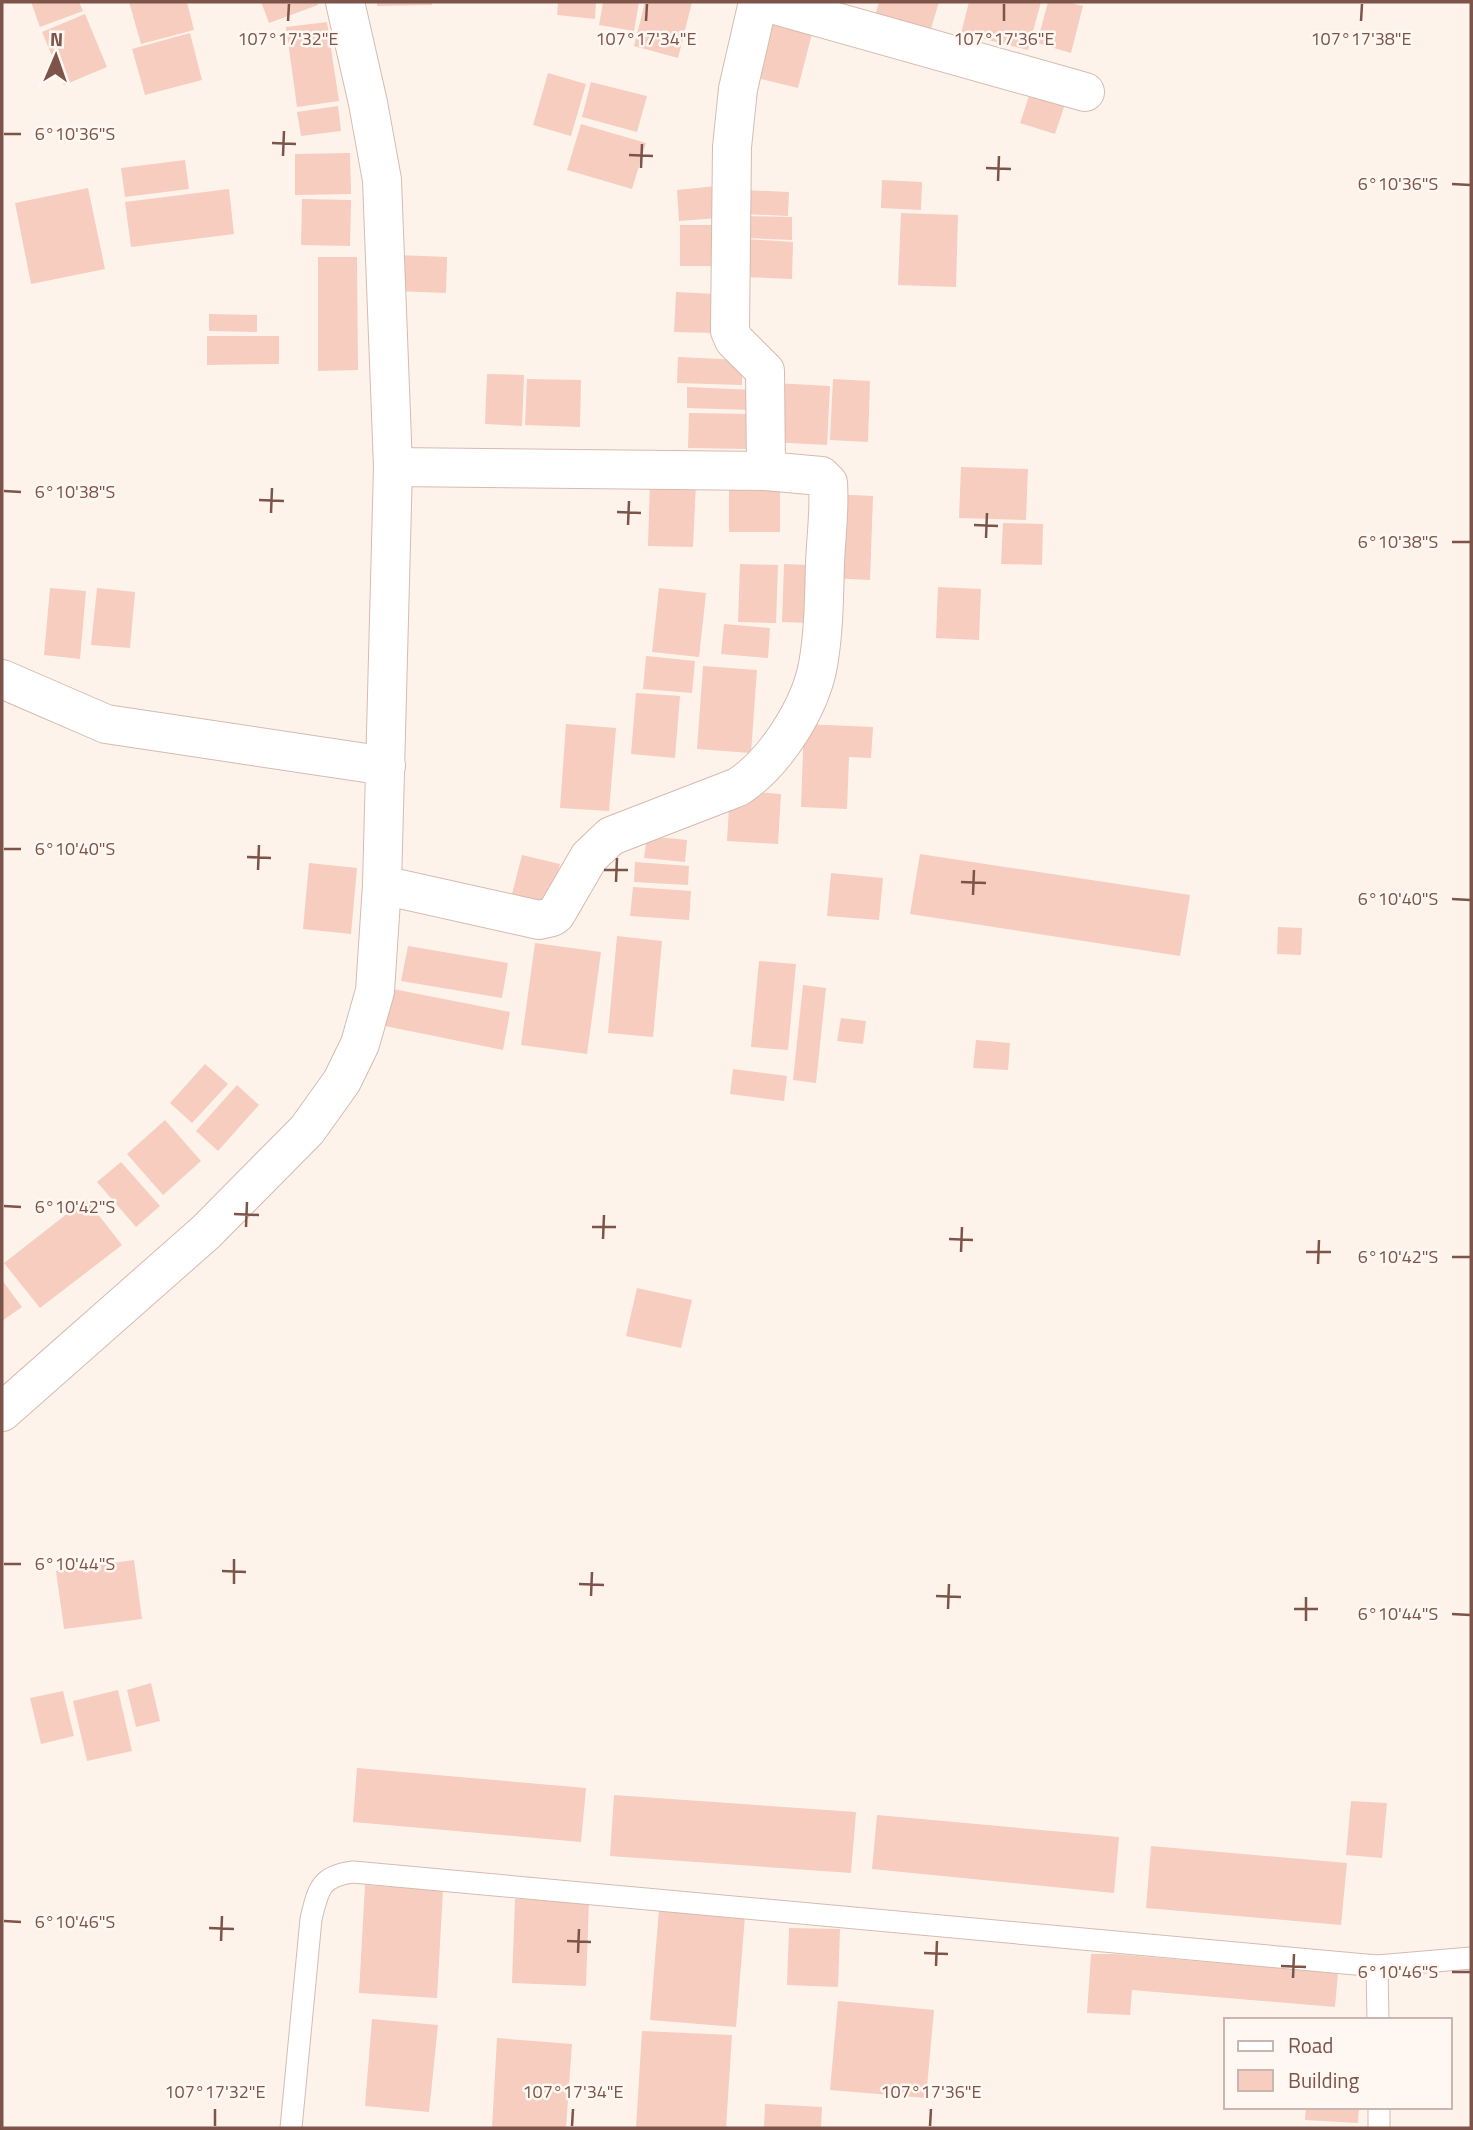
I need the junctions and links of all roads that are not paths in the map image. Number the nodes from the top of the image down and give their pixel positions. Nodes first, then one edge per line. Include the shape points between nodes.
1 (345, 2) edge
2 (758, 2) edge
3 (765, 2) edge
4 (1085, 92) dead end
5 (393, 467) junction
6 (766, 471) junction
7 (2, 679) edge
8 (386, 766) junction
9 (382, 885) junction
10 (2, 1412) edge
11 (1471, 1958) edge
12 (1377, 1966) junction
13 (1378, 2018) edge
14 (1379, 2109) edge
15 (291, 2128) edge
16 (1379, 2128) edge

1 - 5 street via 382,180
2 - 6 street via 738,89 732,147 730,331 765,371
3 - 4 street
5 - 6 street
5 - 8 street
6 - 9 street via 821,476 829,488 817,668 798,715 774,755 738,787 611,836 589,857 552,917 539,919
7 - 8 street via 106,724
8 - 9 street
9 - 10 street via 374,991 360,1044 342,1081 307,1130 206,1232
11 - 12 lane
12 - 13 lane
12 - 15 lane via 337,1874 326,1880 317,1894 311,1919
14 - 16 lane

